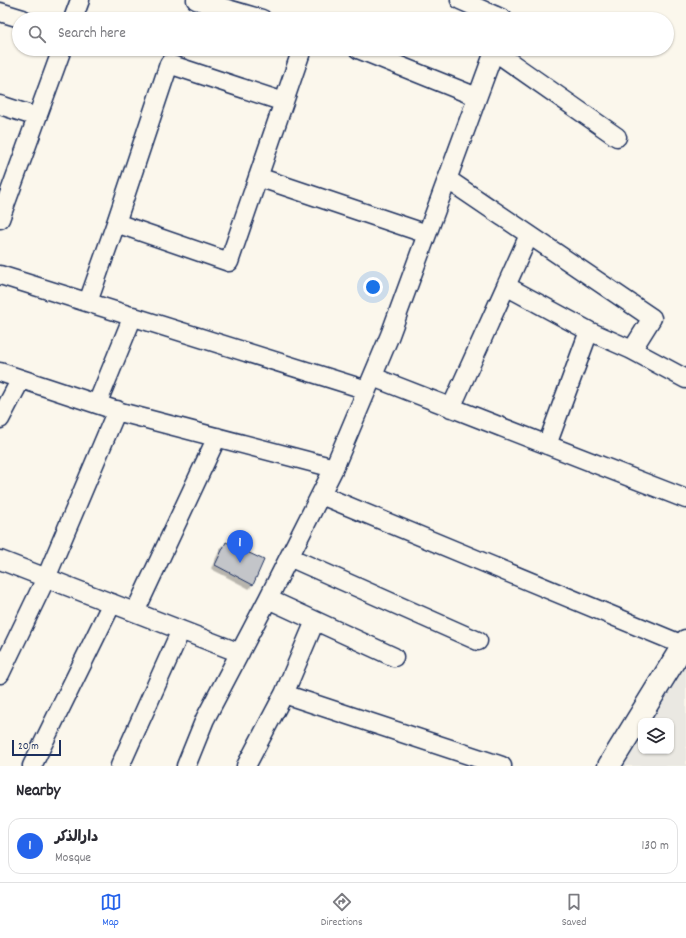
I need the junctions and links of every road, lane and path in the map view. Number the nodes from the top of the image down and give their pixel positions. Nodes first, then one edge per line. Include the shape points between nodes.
1 (80, 0) edge
2 (196, 0) edge
3 (460, 0) edge
4 (0, 12) edge
5 (76, 12) edge
6 (238, 12) edge
7 (487, 12) edge
8 (12, 16) edge
9 (59, 56) edge
10 (300, 56) edge
11 (375, 56) edge
12 (492, 56) edge
13 (503, 56) edge
14 (477, 97) junction
15 (284, 102) junction
16 (0, 105) edge
17 (37, 117) junction
18 (617, 136) dead end
19 (258, 178) junction
20 (447, 179) junction
21 (5, 188) edge
22 (0, 219) edge
23 (116, 223) junction
24 (427, 234) junction
25 (529, 235) junction
26 (0, 275) edge
27 (506, 286) junction
28 (88, 302) junction
29 (133, 316) junction
30 (589, 331) junction
31 (632, 350) junction
32 (0, 372) edge
33 (21, 379) junction
34 (686, 379) edge
35 (370, 384) junction
36 (97, 404) junction
37 (451, 408) junction
38 (117, 410) junction
39 (0, 419) edge
40 (217, 437) junction
41 (547, 445) junction
42 (334, 468) junction
43 (321, 495) junction
44 (686, 499) edge
45 (289, 558) junction
46 (0, 560) edge
47 (46, 578) junction
48 (268, 599) junction
49 (112, 603) junction
50 (134, 612) junction
51 (316, 621) junction
52 (182, 630) junction
53 (478, 641) dead end
54 (684, 643) edge
55 (240, 653) junction
56 (394, 657) dead end
57 (0, 674) edge
58 (284, 694) junction
59 (32, 766) edge
60 (120, 766) edge
61 (186, 766) edge
62 (246, 766) edge
63 (502, 766) edge
64 (609, 766) edge

1 - 5 street
2 - 6 street
3 - 7 street
4 - 8 street
9 - 17 street
10 - 15 street
11 - 14 street
12 - 14 street
13 - 18 street
14 - 20 street
15 - 19 street
15 - 23 street via 169,64
16 - 17 street
17 - 21 street
19 - 23 street via 229,262
19 - 24 street
20 - 24 street
20 - 25 street
21 - 22 street
23 - 28 street
24 - 35 street
25 - 27 street
25 - 31 street via 652,318
26 - 28 street
27 - 30 street
27 - 37 street
28 - 29 street
29 - 35 street
29 - 36 street
30 - 31 street
30 - 41 street
31 - 34 street
32 - 33 street
33 - 36 street
33 - 39 street
35 - 37 street
35 - 42 street
36 - 38 street
37 - 41 street
38 - 40 street
38 - 47 street
40 - 42 street
40 - 50 street
41 - 44 street
42 - 43 street
43 - 45 street
43 - 54 street
45 - 48 street
45 - 53 street
46 - 47 street
47 - 49 street
47 - 57 street
48 - 51 street
48 - 55 street
49 - 50 street
49 - 59 street
50 - 52 street
51 - 56 street
51 - 58 street
52 - 55 street
52 - 60 street
54 - 64 main road
55 - 61 street via 205,719
58 - 62 street
58 - 63 street

